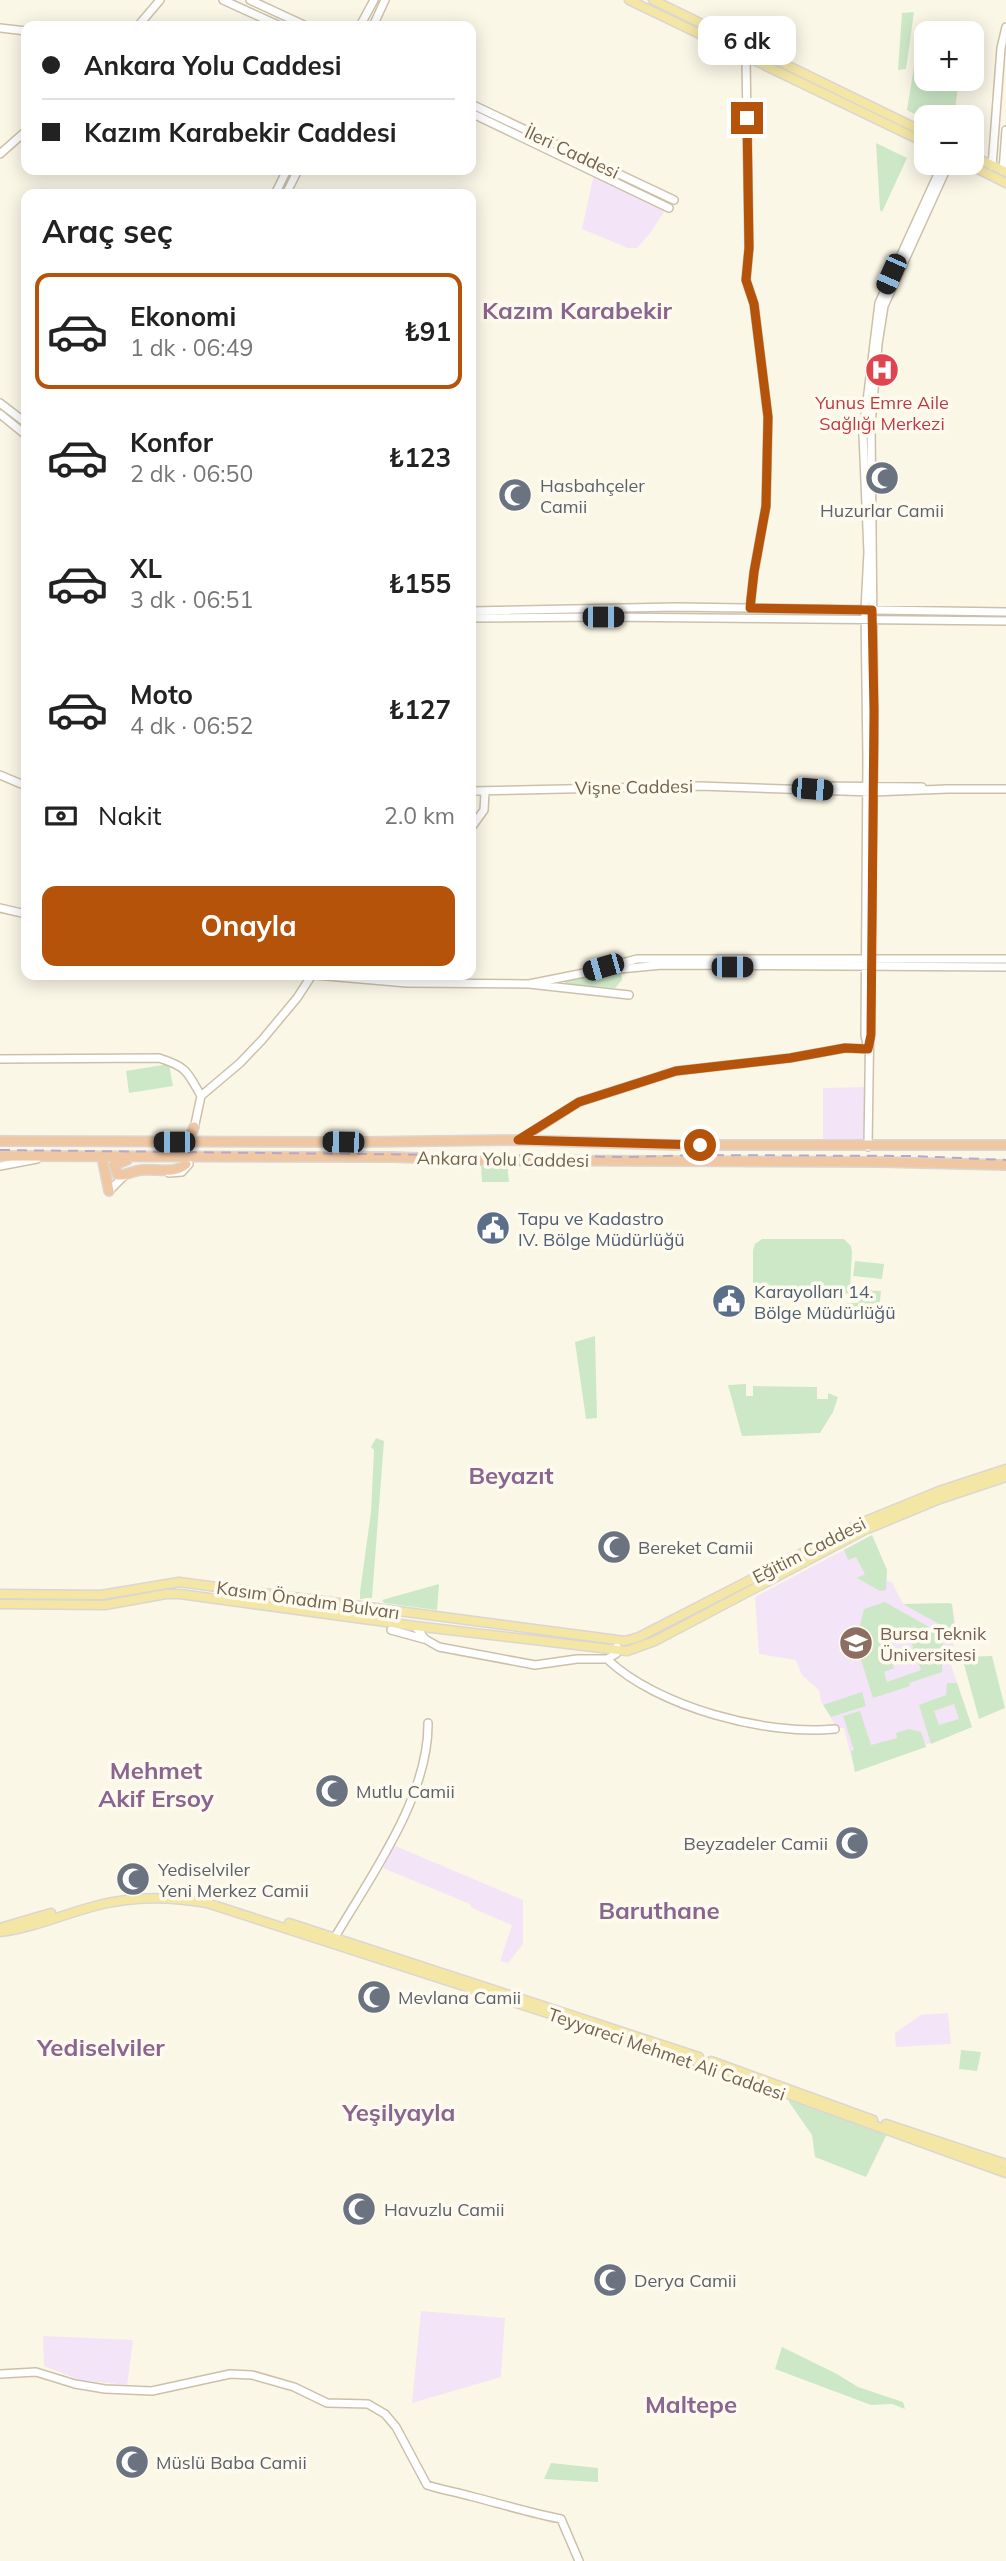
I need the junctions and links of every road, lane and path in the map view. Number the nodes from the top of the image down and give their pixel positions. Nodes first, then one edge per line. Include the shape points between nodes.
1 (160, 0) edge
2 (223, 0) edge
3 (250, 0) edge
4 (374, 0) edge
5 (386, 0) edge
6 (629, 0) edge
7 (653, 0) edge
8 (142, 21) edge
9 (269, 21) edge
10 (295, 21) edge
11 (363, 21) edge
12 (376, 21) edge
13 (1006, 27) edge
14 (0, 28) edge
15 (21, 30) edge
16 (747, 47) junction
17 (746, 58) junction
18 (476, 106) edge
19 (476, 115) edge
20 (914, 127) edge
21 (1006, 130) edge
22 (21, 135) edge
23 (914, 137) edge
24 (0, 154) edge
25 (984, 162) edge
26 (992, 166) junction
27 (984, 172) edge
28 (1005, 172) edge
29 (944, 175) edge
30 (1006, 183) edge
31 (674, 200) dead end
32 (669, 208) dead end
33 (0, 403) edge
34 (0, 414) edge
35 (21, 420) edge
36 (21, 431) edge
37 (750, 608) junction
38 (869, 610) junction
39 (476, 611) edge
40 (1006, 612) edge
41 (476, 618) edge
42 (869, 619) junction
43 (1006, 621) edge
44 (0, 775) edge
45 (21, 784) edge
46 (870, 788) junction
47 (1006, 789) edge
48 (476, 791) edge
49 (485, 791) junction
50 (476, 821) edge
51 (0, 908) edge
52 (21, 913) edge
53 (1006, 959) edge
54 (868, 963) junction
55 (1006, 967) edge
56 (310, 980) edge
57 (373, 980) edge
58 (529, 984) junction
59 (629, 995) dead end
60 (868, 1049) junction
61 (0, 1059) edge
62 (201, 1096) junction
63 (193, 1132) dead end
64 (0, 1140) edge
65 (518, 1140) junction
66 (1006, 1145) edge
67 (868, 1147) junction
68 (0, 1156) edge
69 (48, 1156) junction
70 (138, 1158) junction
71 (103, 1159) junction
72 (187, 1164) dead end
73 (1006, 1165) edge
74 (0, 1166) edge
75 (122, 1177) junction
76 (109, 1191) joint
77 (1006, 1469) edge
78 (1006, 1477) edge
79 (0, 1594) edge
80 (0, 1604) edge
81 (415, 1626) junction
82 (391, 1630) dead end
83 (425, 1639) junction
84 (614, 1647) junction
85 (607, 1659) junction
86 (428, 1723) dead end
87 (835, 1729) dead end
88 (0, 1930) edge
89 (335, 1937) junction
90 (1006, 2164) edge
91 (1006, 2173) edge
92 (0, 2374) edge
93 (579, 2561) edge

1 - 8 main road
2 - 9 main road
3 - 10 main road
4 - 11 main road
5 - 12 main road
6 - 17 main road
7 - 16 main road
13 - 26 main road
14 - 15 main road
16 - 17 main road
16 - 20 main road
17 - 23 main road
17 - 37 main road via 746,280 754,304 768,417 766,506
18 - 31 main road, İleri Caddesi
19 - 32 main road, İleri Caddesi
21 - 28 main road
22 - 24 main road
25 - 26 main road
26 - 28 main road
27 - 30 main road
29 - 38 main road via 883,312 870,436 874,552
33 - 35 main road
34 - 36 main road
37 - 38 main road
37 - 39 main road
38 - 40 main road
38 - 42 main road
41 - 42 main road
42 - 43 main road
42 - 46 main road via 874,710
44 - 45 main road
46 - 47 main road, Vişne Caddesi
46 - 49 main road, Vişne Caddesi via 820,784 797,788
46 - 54 main road
48 - 49 main road, Vişne Caddesi
49 - 50 main road via 484,810
51 - 52 main road
53 - 54 main road
54 - 55 main road
54 - 58 main road via 637,959
54 - 60 main road via 864,1035
56 - 62 main road via 262,1040
57 - 58 main road
58 - 59 main road
60 - 65 main road via 845,1048 676,1071 579,1102
60 - 67 main road
61 - 62 main road via 159,1058 187,1070
62 - 63 main road
64 - 65 highway, Ankara Yolu Caddesi
65 - 67 highway, Ankara Yolu Caddesi
66 - 67 highway, Ankara Yolu Caddesi
68 - 69 highway, Ankara Yolu Caddesi
69 - 71 highway, Ankara Yolu Caddesi
69 - 74 main road
70 - 71 highway, Ankara Yolu Caddesi
70 - 73 highway, Ankara Yolu Caddesi
70 - 75 highway via 116,1163 116,1173
71 - 75 highway via 113,1175
71 - 76 highway
72 - 75 highway via 177,1170 141,1170
75 - 76 main road
77 - 84 main road, Eğitim Caddesi via 863,1522
78 - 84 main road, Eğitim Caddesi via 873,1526 655,1641 627,1651
79 - 84 main road, Kasım Önadım Bulvarı via 101,1595 179,1582
80 - 81 main road, Kasım Önadım Bulvarı via 105,1605 180,1594
81 - 83 main road
81 - 84 main road, Kasım Önadım Bulvarı
82 - 83 main road
83 - 85 main road via 439,1647 536,1665 577,1658
84 - 85 main road
85 - 87 main road via 623,1675 696,1710 780,1728
86 - 89 main road via 428,1744 412,1795 378,1870
88 - 89 main road, Teyyareci Mehmet Ali Caddesi via 109,1897 169,1894 209,1899
88 - 91 main road, Teyyareci Mehmet Ali Caddesi via 102,1904 150,1899 207,1903 705,2064
89 - 90 main road, Teyyareci Mehmet Ali Caddesi
92 - 93 main road via 36,2371 75,2384 152,2391 230,2374 252,2375 327,2403 368,2404 396,2427 427,2485 561,2519

